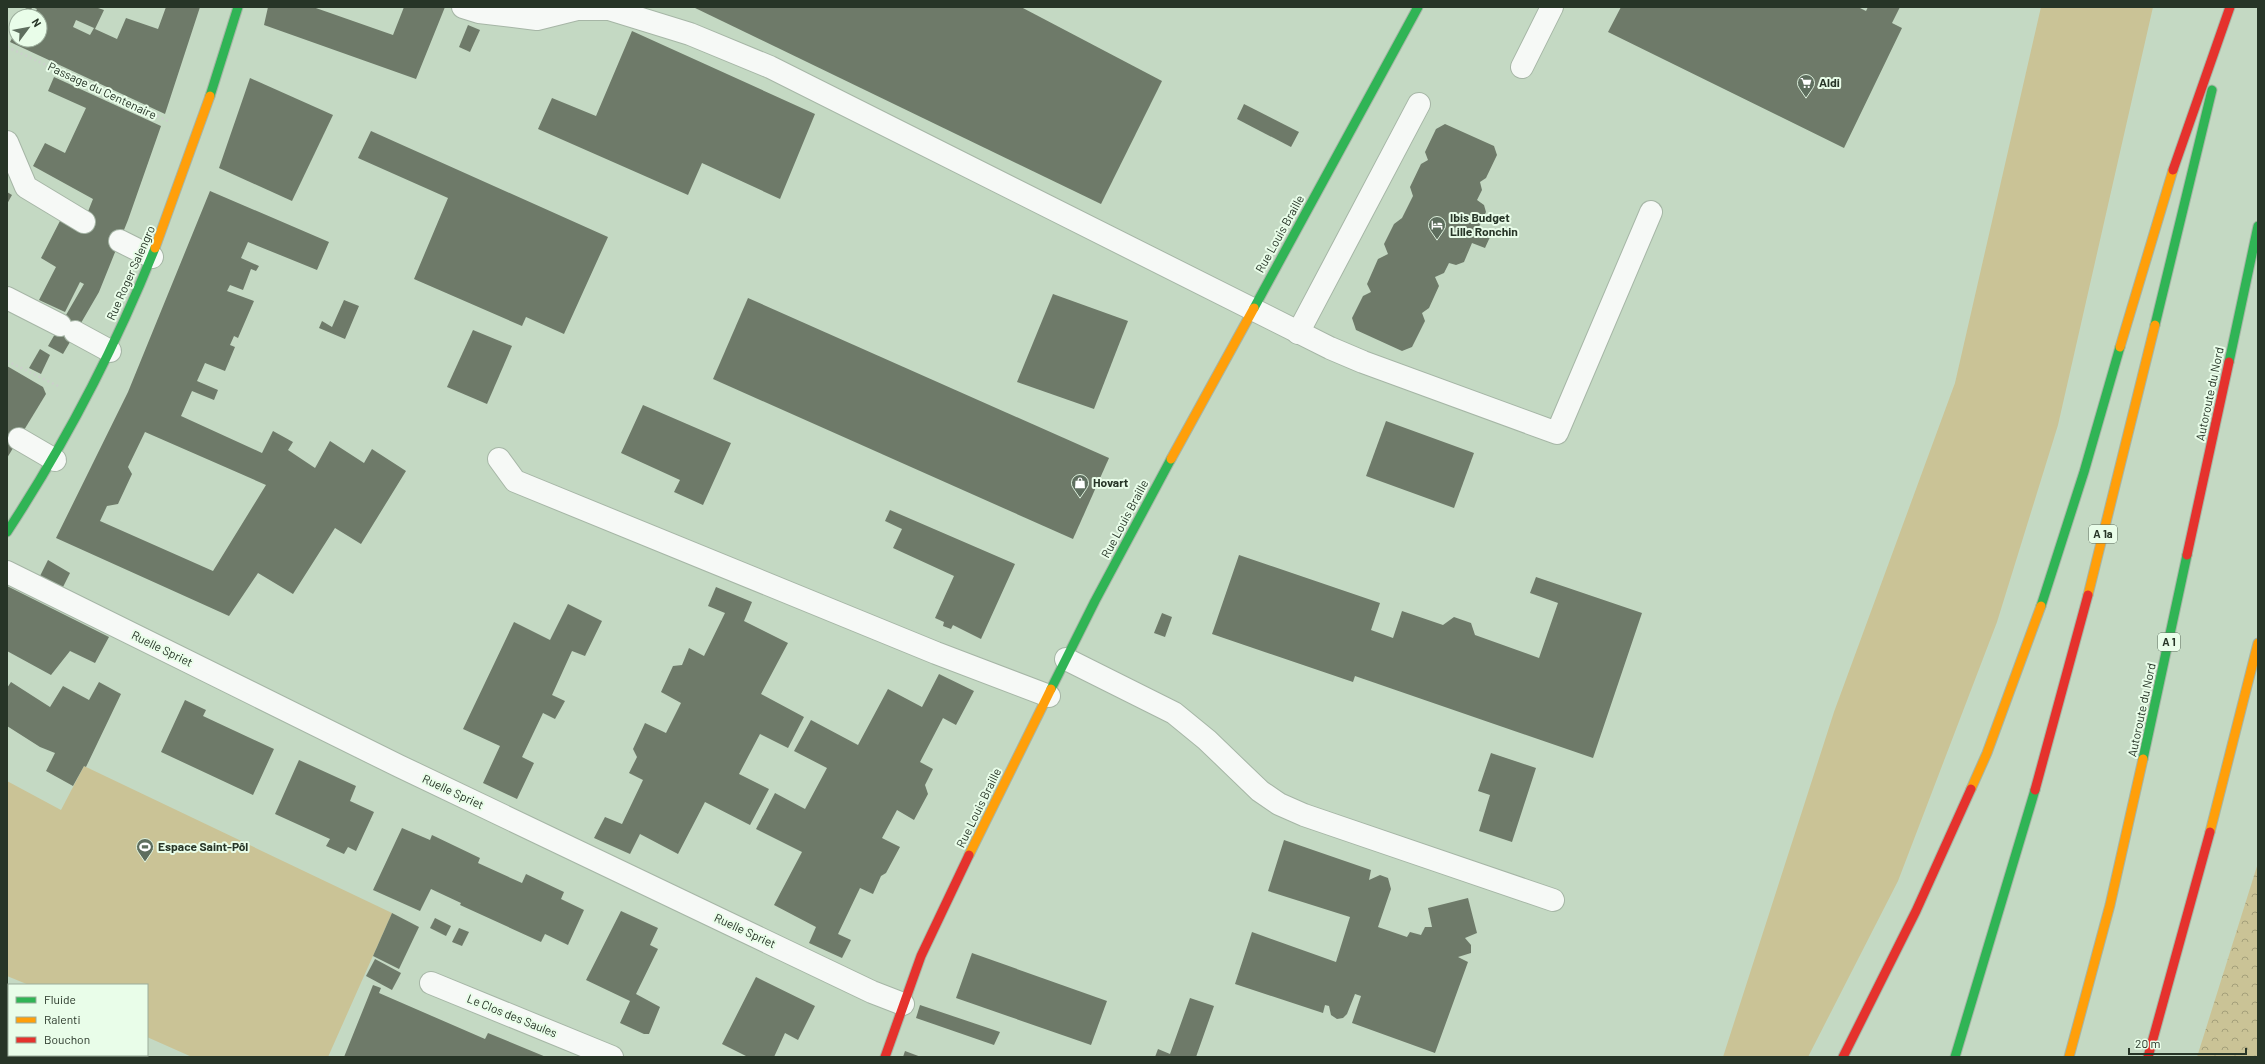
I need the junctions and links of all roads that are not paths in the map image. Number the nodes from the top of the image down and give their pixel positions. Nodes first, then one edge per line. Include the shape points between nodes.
1 (238, 7) edge
2 (463, 7) edge
3 (1418, 7) edge
4 (1552, 7) edge
5 (2232, 7) edge
6 (1522, 67) dead end
7 (1419, 104) dead end
8 (7, 142) edge
9 (1651, 212) dead end
10 (84, 222) dead end
11 (2258, 226) edge
12 (120, 241) dead end
13 (152, 257) junction
14 (7, 298) edge
15 (1253, 308) junction
16 (1298, 333) junction
17 (110, 351) junction
18 (19, 440) dead end
19 (499, 459) dead end
20 (55, 460) junction
21 (7, 532) edge
22 (7, 572) edge
23 (2258, 643) edge
24 (1066, 659) junction
25 (1049, 696) junction
26 (1553, 900) dead end
27 (431, 983) dead end
28 (903, 1004) junction
29 (598, 1054) edge
30 (884, 1057) edge
31 (1843, 1057) edge
32 (1955, 1057) edge
33 (2069, 1057) edge
34 (2148, 1057) edge

1 - 13 main road, Rue Roger Salengro via 198,135
2 - 15 street via 479,12 537,18 577,9 609,9 690,34 770,66
3 - 15 main road, Rue Louis Braille
4 - 6 street
5 - 31 main road via 2191,114 2157,219 2084,472 2044,598 1987,754 1916,911
5 - 32 main road, A 1a via 2052,729 2026,825
7 - 16 street
8 - 10 street via 26,187
9 - 16 street via 1557,433 1363,362
11 - 33 main road, Autoroute du Nord / A 1 via 2145,752 2110,905
12 - 13 street
13 - 17 main road, Rue Roger Salengro
14 - 17 street
15 - 16 street
15 - 24 main road, Rue Louis Braille
17 - 20 main road, Rue Roger Salengro
18 - 20 street
19 - 25 street via 515,481 936,653
20 - 21 main road, Rue Roger Salengro
22 - 28 street, Ruelle Spriet via 398,766 872,992
23 - 34 main road via 2216,810
24 - 25 main road, Rue Louis Braille
24 - 26 street via 1174,713 1207,740 1243,777 1279,804 1304,815
25 - 28 main road, Rue Louis Braille via 994,803 921,956
27 - 29 street, Le Clos des Saules
28 - 30 main road, Rue Louis Braille

